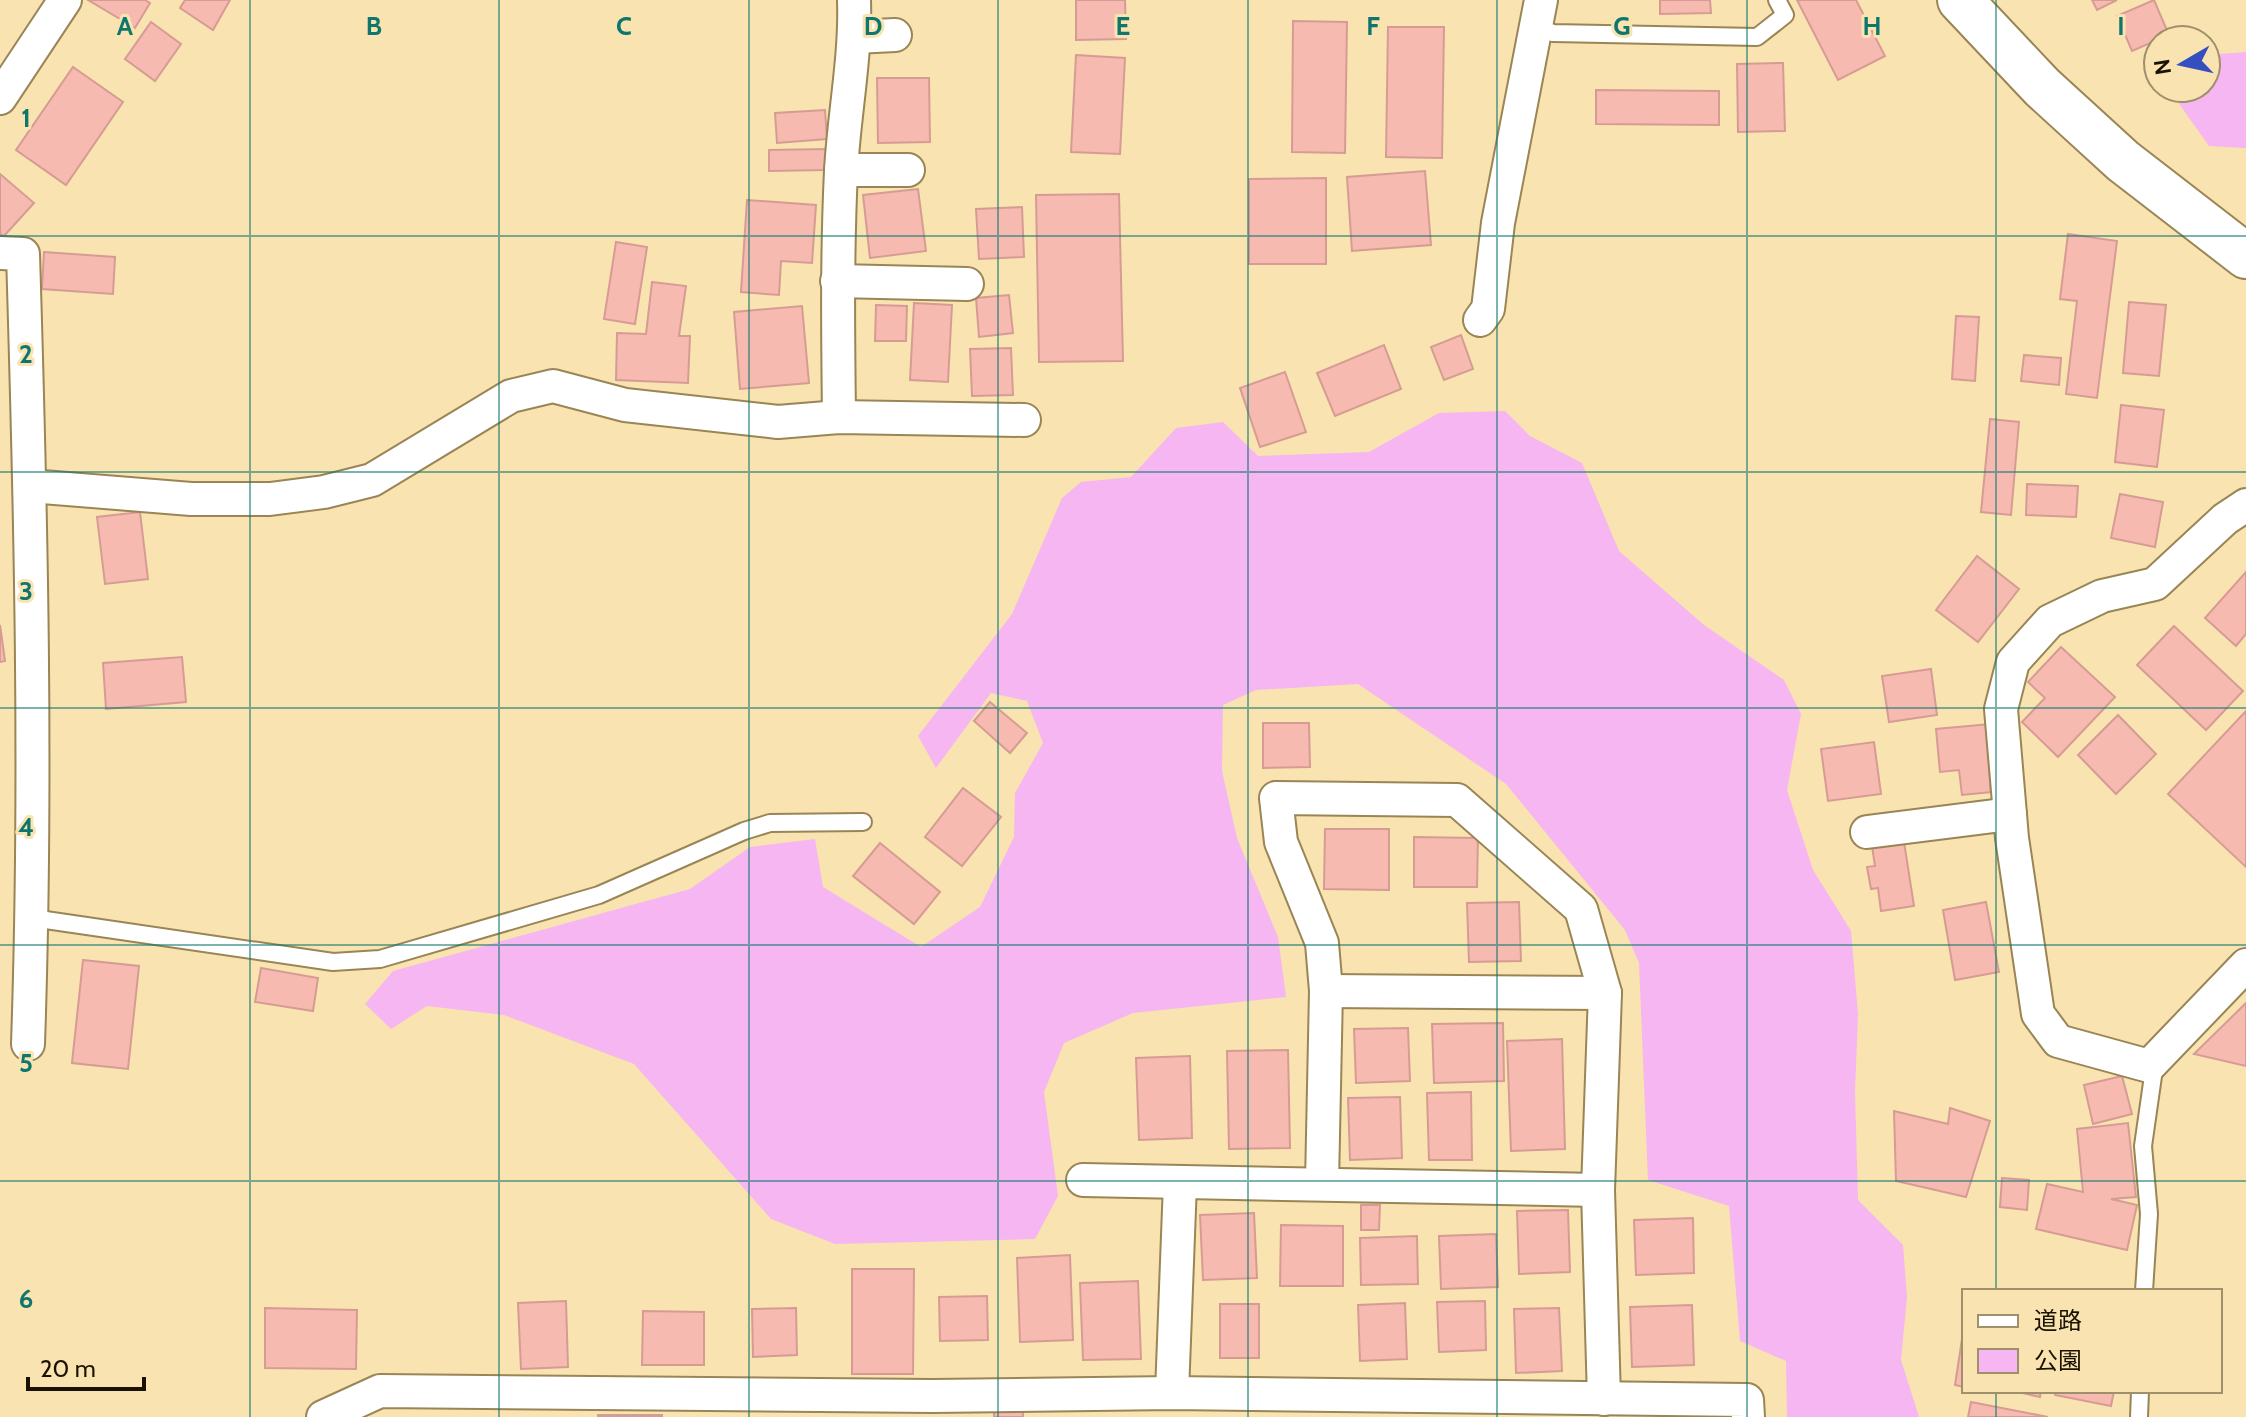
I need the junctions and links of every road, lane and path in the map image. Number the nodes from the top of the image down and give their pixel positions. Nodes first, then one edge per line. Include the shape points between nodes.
1 (65, 0) edge
2 (854, 0) edge
3 (1777, 0) edge
4 (1960, 0) edge
5 (1537, 14) edge
6 (895, 35) dead end
7 (855, 37) junction
8 (0, 98) edge
9 (841, 170) junction
10 (908, 170) dead end
11 (0, 253) edge
12 (2246, 256) edge
13 (837, 281) junction
14 (967, 284) dead end
15 (1480, 320) dead end
16 (839, 417) junction
17 (1024, 420) dead end
18 (30, 486) junction
19 (2246, 505) edge
20 (2010, 814) junction
21 (863, 822) dead end
22 (1867, 832) dead end
23 (32, 918) junction
24 (2246, 965) edge
25 (1326, 991) junction
26 (1605, 993) junction
27 (28, 1044) dead end
28 (2155, 1060) junction
29 (1083, 1180) dead end
30 (1180, 1183) junction
31 (1322, 1183) junction
32 (1598, 1190) junction
33 (2144, 1289) edge
34 (1172, 1393) junction
35 (2140, 1393) edge
36 (1604, 1399) junction
37 (932, 1407) edge
38 (323, 1417) edge
39 (1748, 1417) edge
40 (2139, 1417) edge

1 - 8 street
2 - 7 street
3 - 5 lane via 1785,15 1757,37 1553,33
4 - 12 street via 2042,87 2123,161
5 - 15 street via 1498,223 1488,309
6 - 7 street
7 - 9 street
9 - 10 street
9 - 13 street
11 - 18 street via 23,254
13 - 14 street
13 - 16 street
16 - 17 street
16 - 18 street via 778,422 625,405 553,386 511,396 372,480 324,492 270,499 191,499
18 - 23 street
19 - 20 street via 2155,584 2102,596 2050,621 2013,662 2001,709
20 - 22 street
20 - 28 street via 2038,1014 2058,1041 2149,1066
21 - 23 lane via 770,823 599,895 380,959 333,962
23 - 27 street
24 - 28 street
25 - 26 street
25 - 26 street via 1322,943 1281,842 1276,798 1457,800 1581,909
25 - 31 street
26 - 32 street
28 - 33 lane via 2143,1146 2149,1214
29 - 30 street
30 - 31 street
30 - 34 street
31 - 32 street
32 - 36 street
34 - 36 street
34 - 37 street
35 - 40 lane
36 - 39 street via 1747,1400
37 - 38 street via 380,1391

